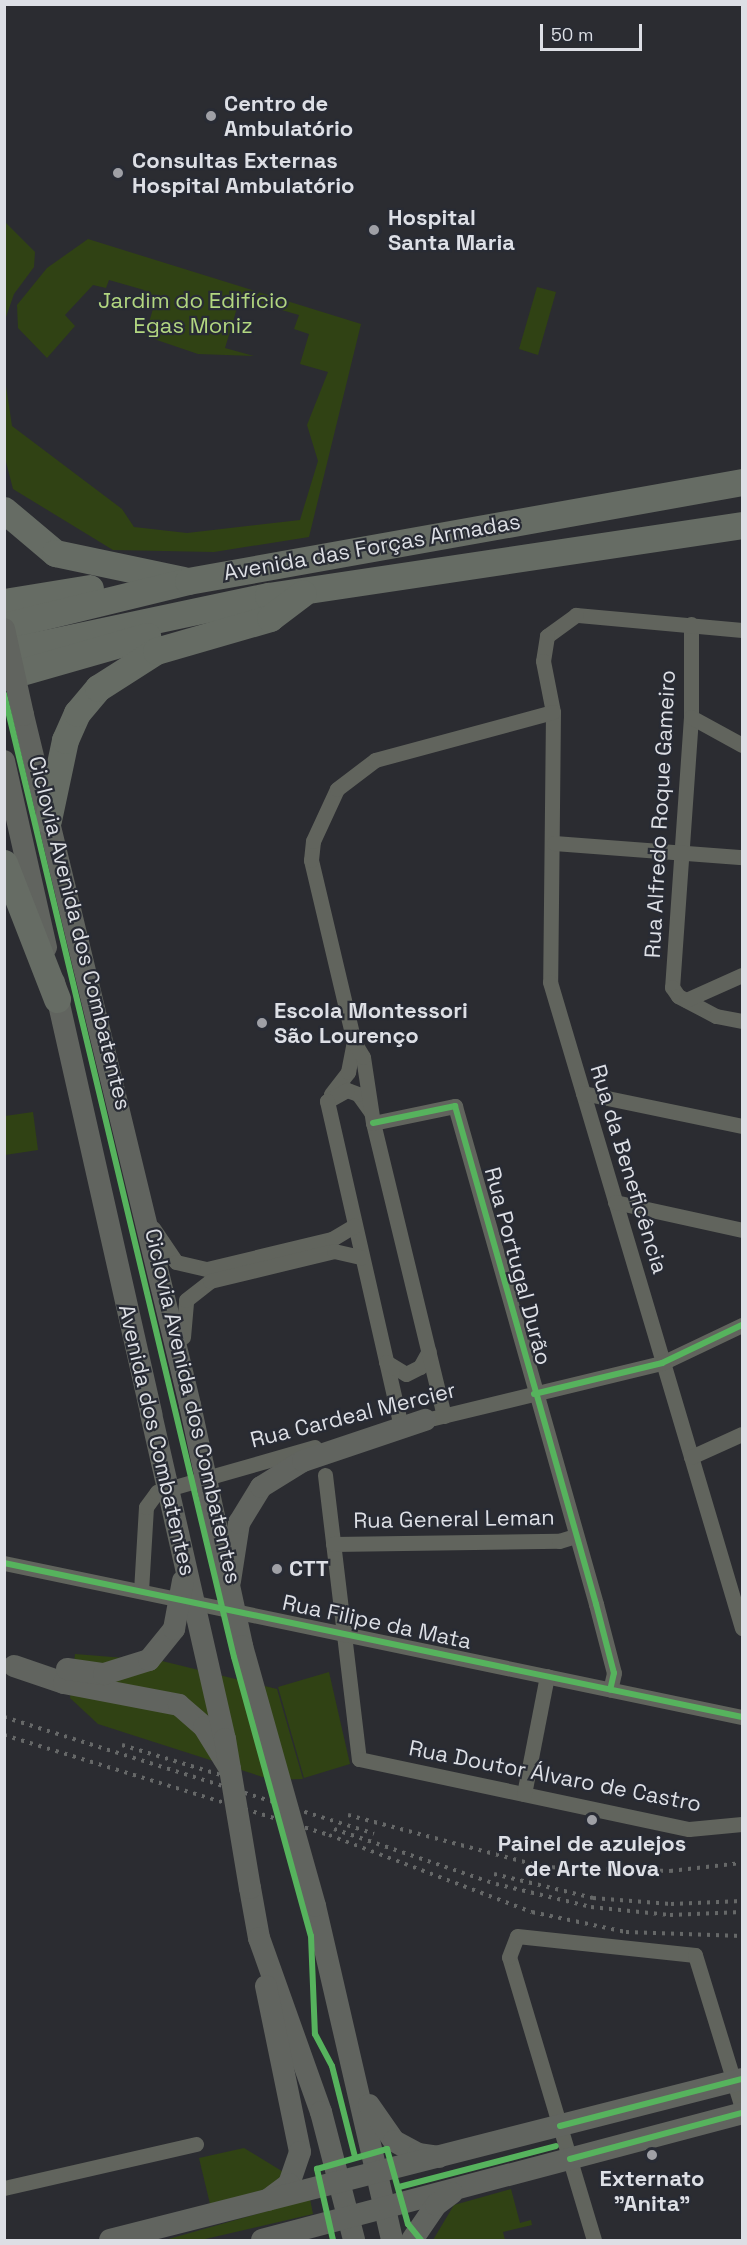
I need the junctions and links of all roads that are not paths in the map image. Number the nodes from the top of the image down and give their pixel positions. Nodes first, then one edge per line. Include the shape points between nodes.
1 (742, 472) edge
2 (742, 482) edge
3 (678, 492) junction
4 (4, 510) edge
5 (742, 525) edge
6 (645, 538) junction
7 (742, 542) edge
8 (188, 581) junction
9 (308, 590) junction
10 (142, 592) junction
11 (4, 602) edge
12 (183, 612) junction
13 (691, 624) junction
14 (4, 627) edge
15 (742, 630) edge
16 (4, 652) edge
17 (4, 676) edge
18 (553, 712) junction
19 (691, 717) junction
20 (742, 746) edge
21 (4, 760) edge
22 (48, 820) junction
23 (554, 843) junction
24 (682, 852) junction
25 (742, 857) edge
26 (4, 863) edge
27 (742, 975) edge
28 (57, 999) junction
29 (686, 1000) junction
30 (742, 1022) edge
31 (354, 1042) junction
32 (582, 1093) junction
33 (332, 1094) junction
34 (372, 1117) junction
35 (742, 1126) edge
36 (615, 1202) junction
37 (141, 1206) junction
38 (354, 1226) junction
39 (742, 1230) edge
40 (361, 1257) junction
41 (742, 1325) edge
42 (429, 1351) junction
43 (386, 1362) junction
44 (662, 1363) junction
45 (534, 1394) junction
46 (190, 1406) junction
47 (434, 1418) junction
48 (401, 1426) junction
49 (742, 1434) edge
50 (691, 1457) junction
51 (325, 1476) dead end
52 (575, 1536) junction
53 (333, 1544) junction
54 (184, 1561) junction
55 (4, 1563) edge
56 (230, 1581) junction
57 (141, 1591) junction
58 (742, 1628) edge
59 (342, 1633) junction
60 (548, 1676) junction
61 (610, 1690) junction
62 (742, 1717) edge
63 (230, 1770) junction
64 (524, 1794) junction
65 (742, 1824) edge
66 (259, 1938) junction
67 (739, 2080) edge
68 (361, 2090) junction
69 (742, 2108) edge
70 (742, 2113) edge
71 (560, 2126) junction
72 (196, 2144) dead end
73 (447, 2156) junction
74 (570, 2159) junction
75 (377, 2175) junction
76 (341, 2185) junction
77 (4, 2188) edge
78 (455, 2190) junction
79 (255, 2205) junction
80 (384, 2207) junction
81 (349, 2216) junction
82 (110, 2241) edge
83 (262, 2241) edge
84 (354, 2241) edge
85 (392, 2241) edge
86 (412, 2241) edge
87 (594, 2241) edge

1 - 3 highway
2 - 3 highway, Avenida das Forças Armadas
3 - 8 highway, Avenida das Forças Armadas
4 - 8 highway via 55,553
5 - 6 highway, Avenida das Forças Armadas
6 - 7 highway
6 - 9 highway, Avenida das Forças Armadas
8 - 10 highway, Avenida das Forças Armadas
9 - 12 highway, Avenida das Forças Armadas
9 - 22 highway via 270,618 156,651 98,688 77,713 64,740
10 - 11 highway via 89,588
10 - 14 highway, Avenida das Forças Armadas
12 - 16 highway, Avenida das Forças Armadas
12 - 17 highway via 148,636
13 - 15 street, Rua da Beneficência
13 - 18 street, Rua da Beneficência via 589,613 565,618 547,636 543,649
13 - 19 street, Rua Alfredo Roque Gameiro
14 - 22 main road, Avenida dos Combatentes, bridge
18 - 23 street, Rua da Beneficência
18 - 31 street via 375,760 337,789 326,805 311,860
19 - 20 street
19 - 24 street, Rua Alfredo Roque Gameiro
21 - 28 main road, Avenida dos Combatentes
22 - 37 main road, Avenida dos Combatentes
23 - 24 street
23 - 32 street, Rua da Beneficência via 550,982
24 - 25 street
24 - 29 street, Rua Alfredo Roque Gameiro via 672,987
26 - 28 highway
27 - 29 street
28 - 54 main road, Avenida dos Combatentes, bridge
29 - 30 street via 716,1016
31 - 33 street via 348,1072
31 - 34 street via 363,1057
32 - 35 street
32 - 36 street, Rua da Beneficência
33 - 34 street via 358,1094
33 - 38 street via 327,1109
34 - 42 street
34 - 45 street, Rua Portugal Durão via 455,1106
36 - 39 street
36 - 44 street, Rua da Beneficência
37 - 38 street via 167,1253 192,1268 332,1239
37 - 46 main road, Avenida dos Combatentes
38 - 40 street
40 - 43 street
40 - 46 street via 334,1251 196,1288 180,1318
41 - 44 street, Rua Cardeal Mercier
42 - 43 street via 420,1367 406,1374
42 - 47 street
43 - 48 street
44 - 45 street, Rua Cardeal Mercier
44 - 50 street, Rua da Beneficência
45 - 47 street, Rua Cardeal Mercier
45 - 52 street, Rua Portugal Durão
46 - 56 main road, Avenida dos Combatentes, bridge
47 - 48 street, Rua Cardeal Mercier
47 - 56 main road via 303,1461 252,1497 235,1537
48 - 57 street, Rua Cardeal Mercier via 157,1492 147,1507
49 - 50 street
50 - 58 street, Rua da Beneficência
51 - 53 street
52 - 53 street, Rua General Leman via 559,1541
52 - 61 street, Rua Portugal Durão via 614,1673
53 - 59 street
54 - 63 main road, Avenida dos Combatentes, bridge
54 - 63 main road, bridge via 179,1614 159,1652 127,1671 65,1676 179,1706 197,1718
55 - 57 street, Rua Filipe da Mata
56 - 68 main road, Avenida dos Combatentes, bridge via 242,1647 315,1906
57 - 59 street, Rua Filipe da Mata
59 - 60 street, Rua Filipe da Mata
59 - 64 street, Rua Doutor Álvaro de Castro via 359,1759
60 - 61 street, Rua Filipe da Mata
60 - 64 street
61 - 62 street, Rua Filipe da Mata
63 - 66 main road, Avenida dos Combatentes, bridge
64 - 65 street, Rua Doutor Álvaro de Castro via 689,1829
66 - 76 main road, Avenida dos Combatentes
66 - 79 main road via 271,2024 300,2152 285,2189
67 - 69 street
67 - 71 main road
67 - 71 street via 695,1955 615,1950 528,1934 517,1936 509,1957
68 - 73 main road via 394,2141 418,2154
68 - 75 main road
70 - 74 main road
71 - 73 main road
71 - 74 street
72 - 77 street
73 - 75 main road
74 - 78 main road
74 - 87 street
75 - 76 main road
75 - 80 main road
76 - 79 main road
76 - 81 main road, Avenida dos Combatentes
78 - 80 main road
78 - 86 main road via 436,2205
79 - 82 main road
80 - 81 main road
80 - 85 main road
81 - 83 main road
81 - 84 main road, Avenida dos Combatentes

